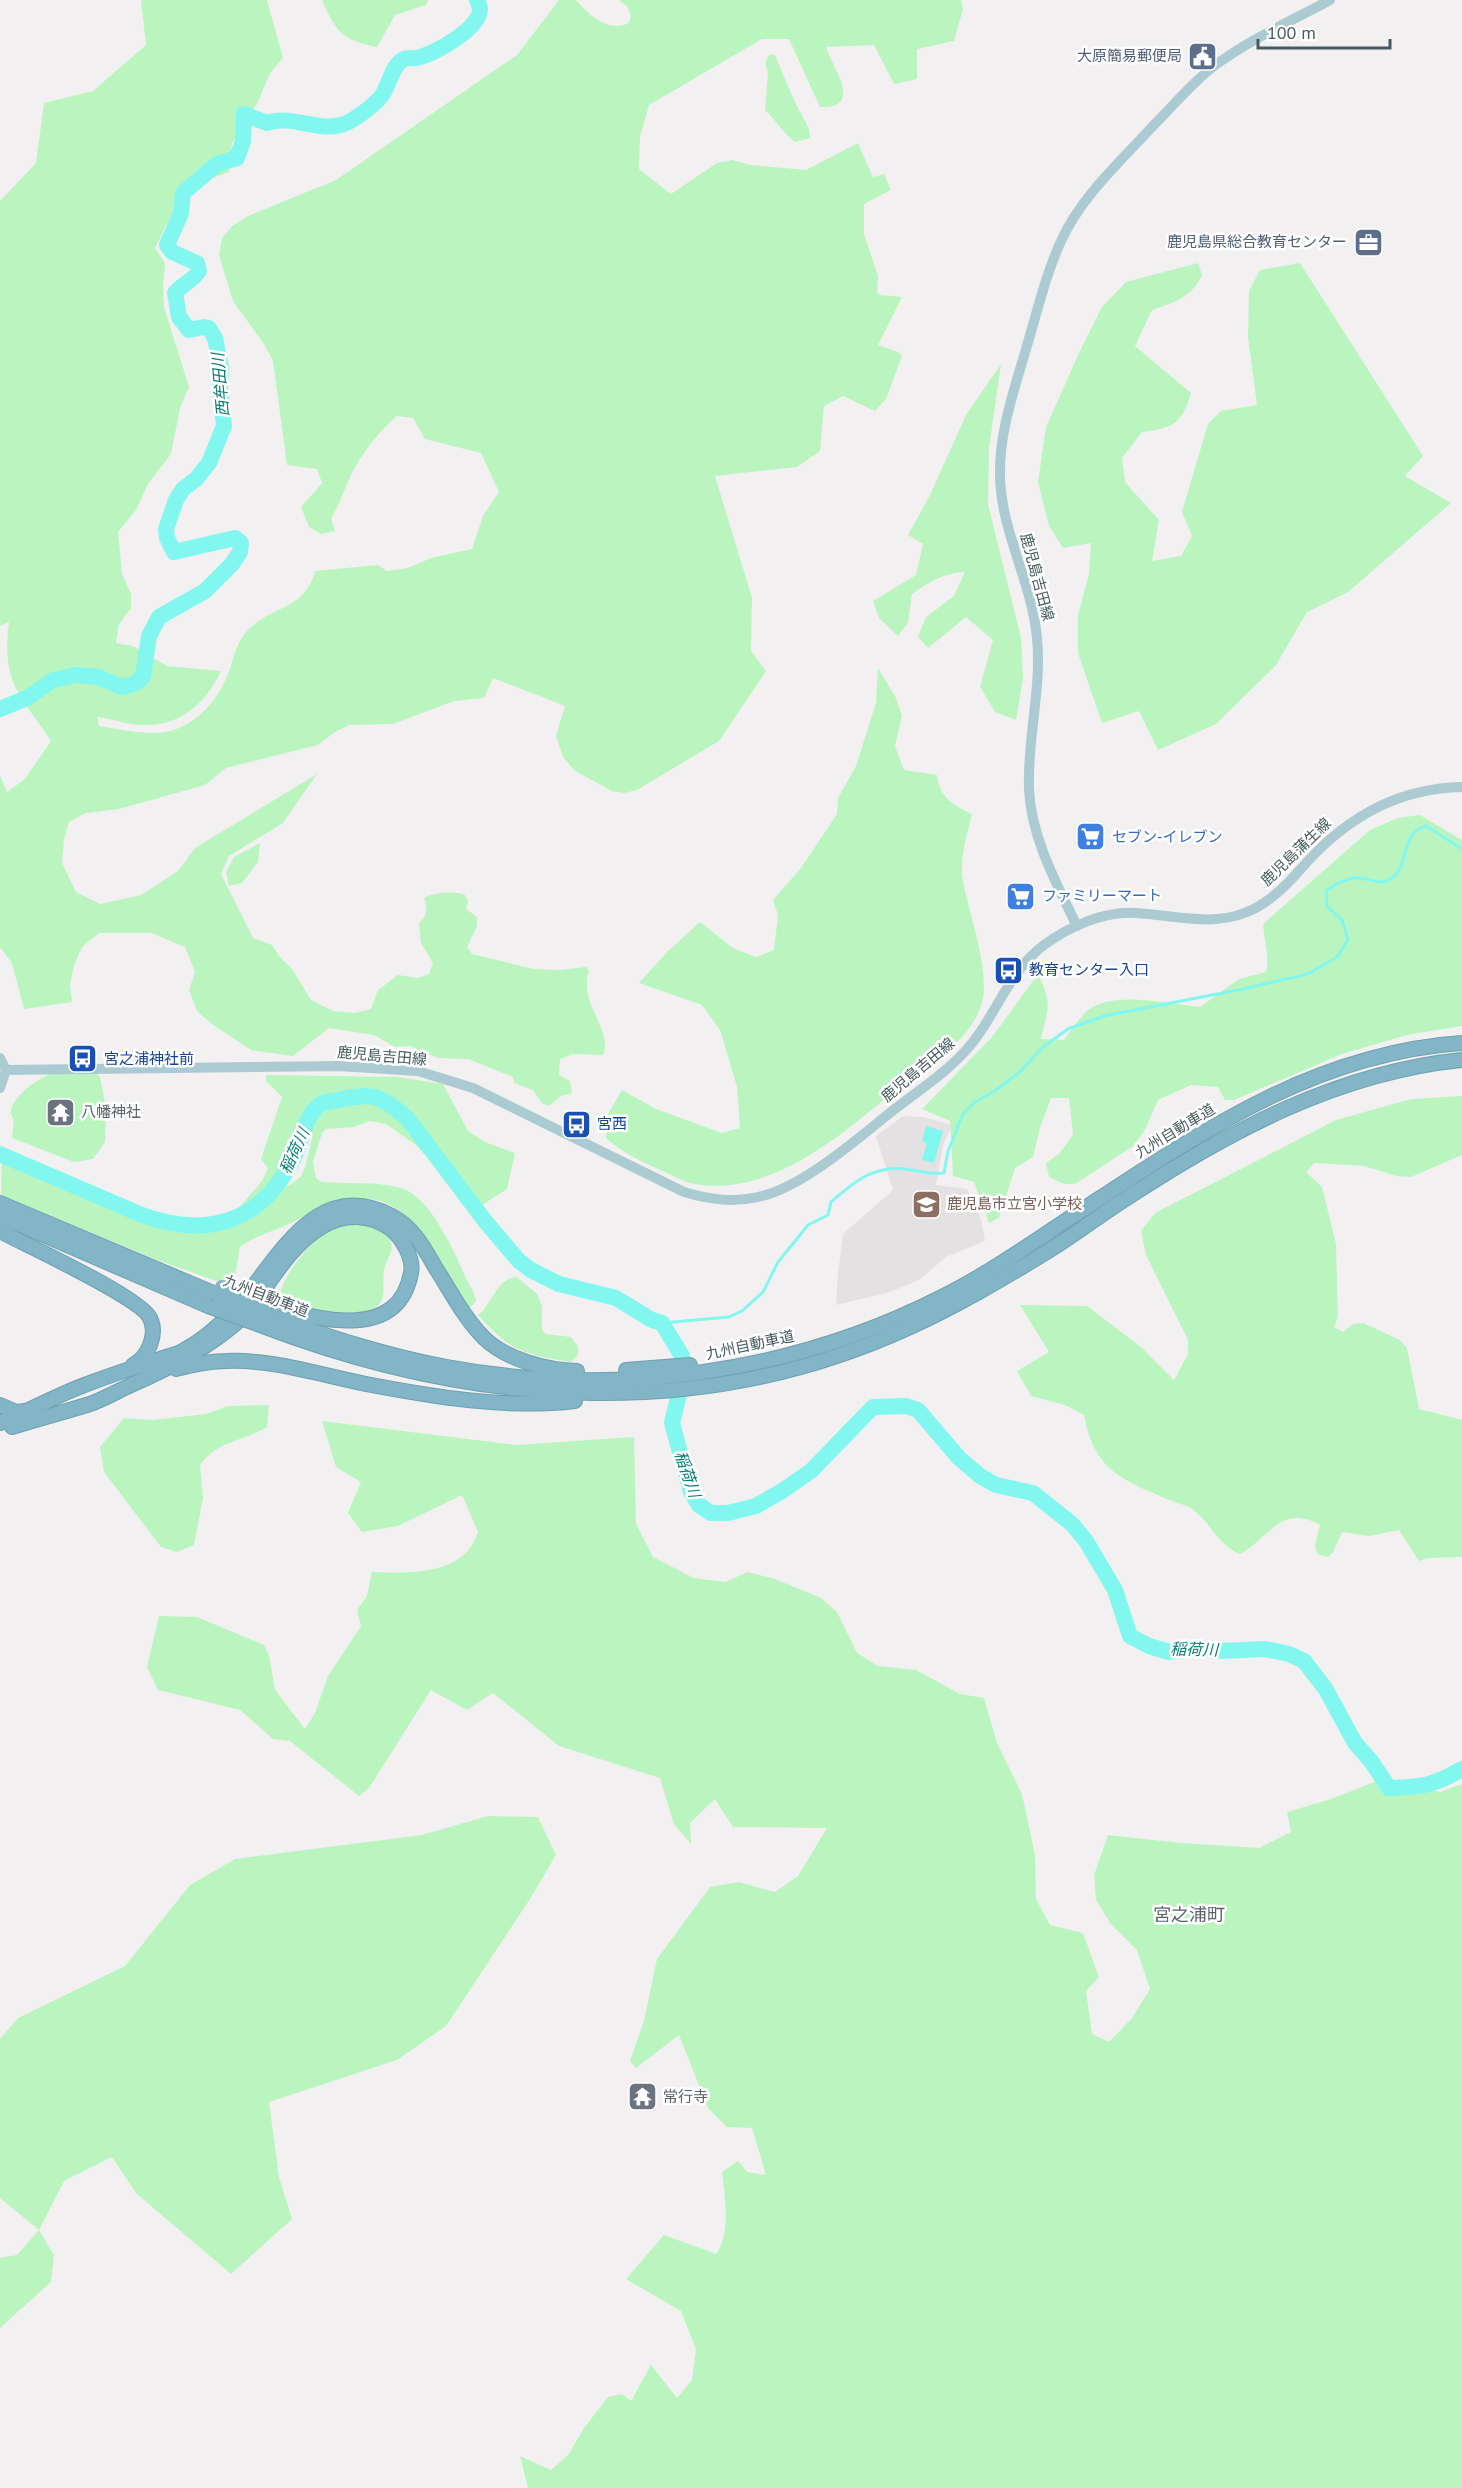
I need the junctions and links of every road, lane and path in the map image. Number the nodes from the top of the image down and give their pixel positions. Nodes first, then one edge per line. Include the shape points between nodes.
1 (1329, 0) edge
2 (1462, 787) edge
3 (1077, 926) junction
4 (1462, 1043) edge
5 (0, 1058) edge
6 (1462, 1060) edge
7 (6, 1070) junction
8 (0, 1088) edge
9 (2, 1218) edge
10 (267, 1316) junction
11 (159, 1372) junction
12 (694, 1375) junction
13 (112, 1376) junction
14 (652, 1379) junction
15 (0, 1405) edge
16 (36, 1409) junction
17 (0, 1424) edge
18 (0, 1431) edge

1 - 3 main road, 鹿児島吉田線 via 1240,49 1199,78 1081,206 1049,273 1004,425 1002,495 1030,594 1037,640 1031,807 1046,856
2 - 3 main road, 鹿児島蒲生線 via 1410,794 1362,814 1331,837 1288,883 1246,913 1209,920 1119,914
3 - 7 main road, 鹿児島吉田線 via 1029,958 978,1035 951,1065 803,1177 764,1196 737,1200 684,1192 473,1088 418,1071 338,1066
4 - 12 highway, 九州自動車道 via 1370,1059 1293,1085 1245,1107 1182,1145 943,1297 861,1333 794,1353
5 - 7 main road
6 - 12 highway, 九州自動車道 via 1368,1078 1255,1123 1133,1194 989,1286 906,1329 797,1367
7 - 8 main road
9 - 10 highway, 九州自動車道, bridge via 109,1249 220,1291
9 - 10 highway, 九州自動車道, bridge via 208,1306
9 - 13 highway via 137,1304 150,1317 153,1332 147,1352
10 - 11 highway via 370,1319 399,1303 412,1269 407,1251 398,1235 381,1222 366,1217 341,1217 323,1226 290,1253 245,1316 200,1351
10 - 14 highway, 九州自動車道 via 341,1354 444,1380 536,1392
11 - 14 highway via 226,1360 260,1363 416,1394 525,1403 567,1402
11 - 18 highway via 92,1403
12 - 14 highway, 九州自動車道
13 - 14 highway via 181,1352 197,1341 235,1309 293,1234 311,1219 354,1205 376,1207 399,1219 422,1243 463,1311 485,1338 510,1355 562,1370
13 - 16 highway
15 - 16 highway via 16,1412
16 - 17 highway

